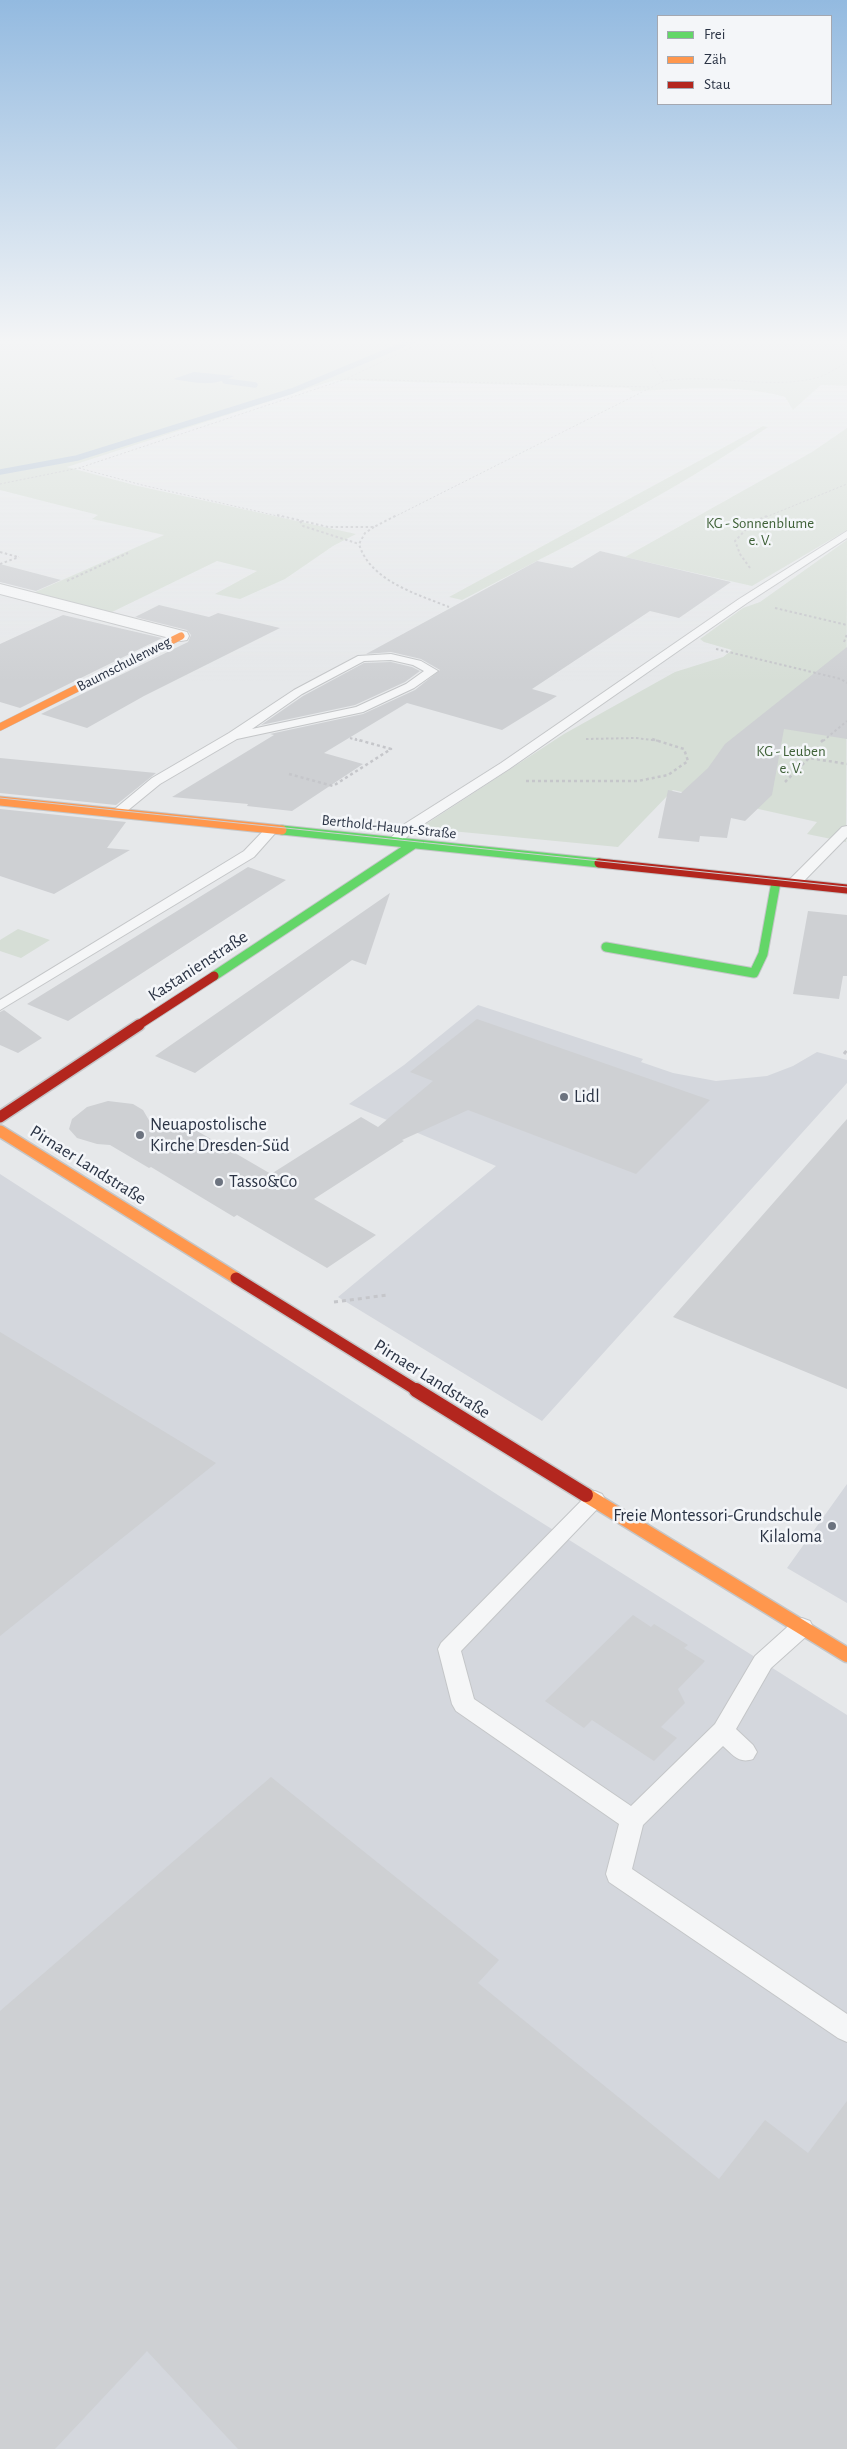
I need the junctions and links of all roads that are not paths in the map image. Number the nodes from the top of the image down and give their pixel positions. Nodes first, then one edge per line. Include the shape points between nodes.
1 (847, 534) edge
2 (0, 589) edge
3 (26, 596) junction
4 (0, 603) edge
5 (180, 636) joint
6 (0, 727) edge
7 (233, 736) junction
8 (0, 801) edge
9 (116, 813) junction
10 (272, 830) junction
11 (847, 830) edge
12 (394, 842) junction
13 (414, 844) junction
14 (776, 882) junction
15 (793, 884) junction
16 (847, 889) edge
17 (606, 947) dead end
18 (0, 1006) edge
19 (0, 1117) edge
20 (0, 1131) edge
21 (595, 1499) junction
22 (802, 1626) junction
23 (847, 1655) edge
24 (723, 1731) junction
25 (745, 1752) dead end
26 (632, 1820) junction
27 (847, 2029) edge

1 - 12 lane via 684,640 480,782 408,828
2 - 3 street, Baumschulenweg
3 - 4 street
3 - 5 street, Baumschulenweg
5 - 6 street, Baumschulenweg
7 - 7 lane via 359,710 410,686 432,671 417,663 391,657 362,658 298,692
7 - 9 lane via 156,781
8 - 9 street, Berthold-Haupt-Straße
9 - 10 street, Berthold-Haupt-Straße
10 - 12 street, Berthold-Haupt-Straße
10 - 18 lane via 249,854
11 - 15 lane
12 - 13 street, Berthold-Haupt-Straße
13 - 14 street, Berthold-Haupt-Straße
13 - 19 street, Kastanienstraße
14 - 15 street, Berthold-Haupt-Straße
14 - 17 street via 762,954 754,973
15 - 16 street, Berthold-Haupt-Straße
20 - 21 street, Pirnaer Landstraße
21 - 22 street, Pirnaer Landstraße
21 - 26 lane via 449,1650 464,1704
22 - 23 street, Pirnaer Landstraße
22 - 24 lane via 763,1662
24 - 25 lane
24 - 26 lane
26 - 27 lane via 618,1874

